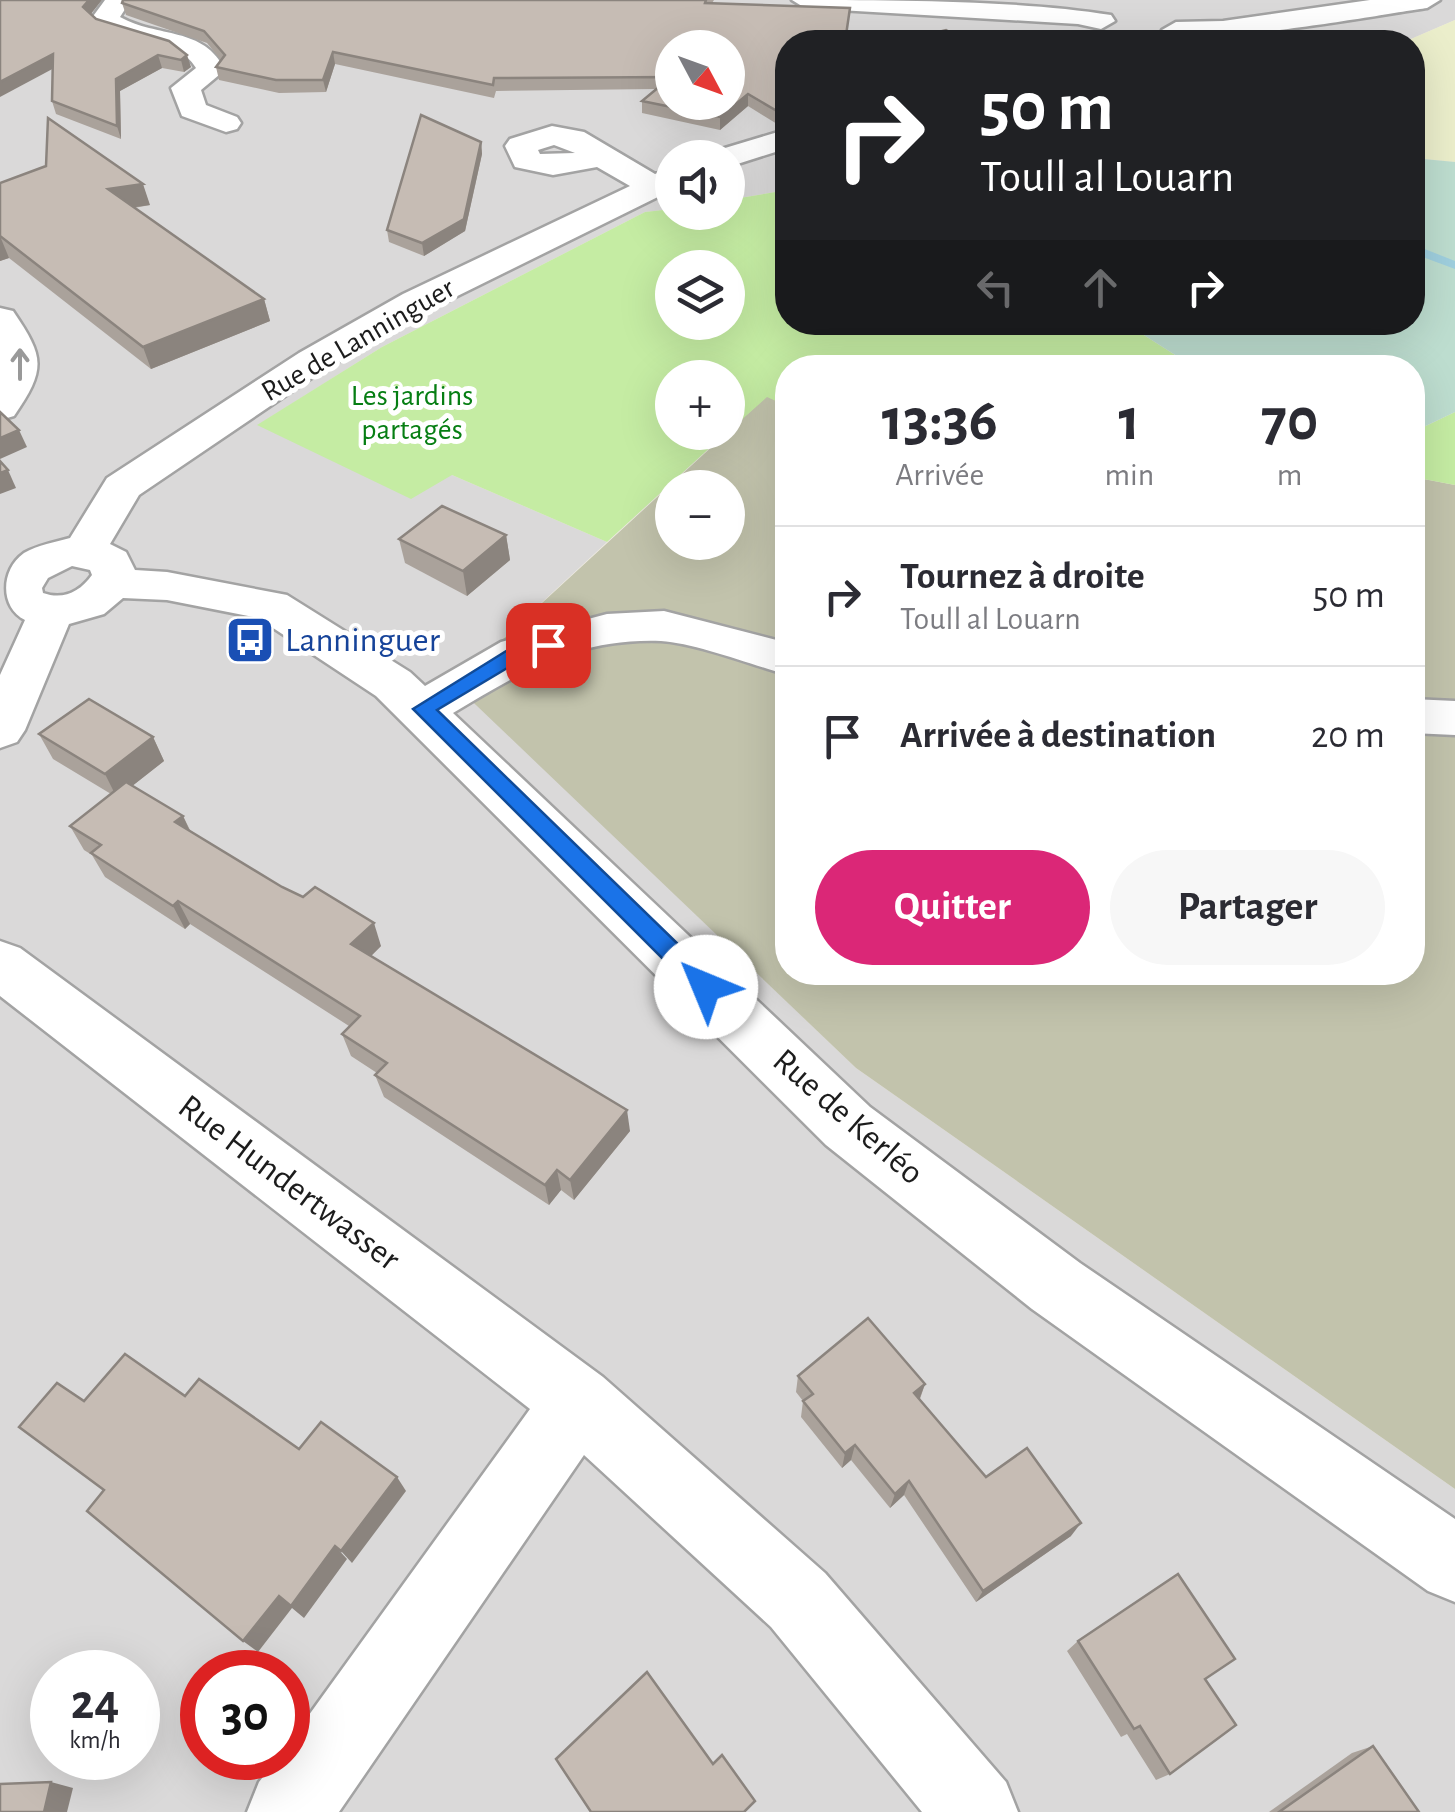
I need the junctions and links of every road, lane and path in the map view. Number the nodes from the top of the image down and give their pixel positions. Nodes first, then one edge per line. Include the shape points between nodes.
1 (118, 0) edge
2 (806, 0) edge
3 (1427, 0) edge
4 (1112, 26) edge
5 (1196, 30) edge
6 (226, 123) dead end
7 (775, 142) edge
8 (745, 152) edge
9 (597, 156) dead end
10 (655, 180) edge
11 (655, 187) edge
12 (0, 319) edge
13 (0, 408) edge
14 (98, 568) junction
15 (24, 603) edge
16 (775, 656) edge
17 (423, 709) junction
18 (1425, 717) edge
19 (1455, 718) edge
20 (0, 730) edge
21 (0, 964) edge
22 (578, 1402) junction
23 (1455, 1564) edge
24 (289, 1812) edge
25 (976, 1812) edge

1 - 6 street via 104,20 118,30 195,47 208,58 211,70 186,88 193,110
2 - 4 street via 1078,16
3 - 5 street
7 - 8 street
9 - 10 street
11 - 14 street, Rue de Lanninguer via 416,302 312,361 122,487
13 -> 12 street via 21,378 22,349
14 - 15 street via 94,600
14 - 17 street, Rue de Kerléo via 271,606
15 - 20 street
16 - 17 street via 664,626 607,629 518,653
17 - 23 street, Rue de Kerléo via 848,1126 1056,1286
18 - 19 street
21 - 22 street, Rue Hundertwasser
22 - 24 street
22 - 25 street, Rue Hundertwasser via 798,1600

